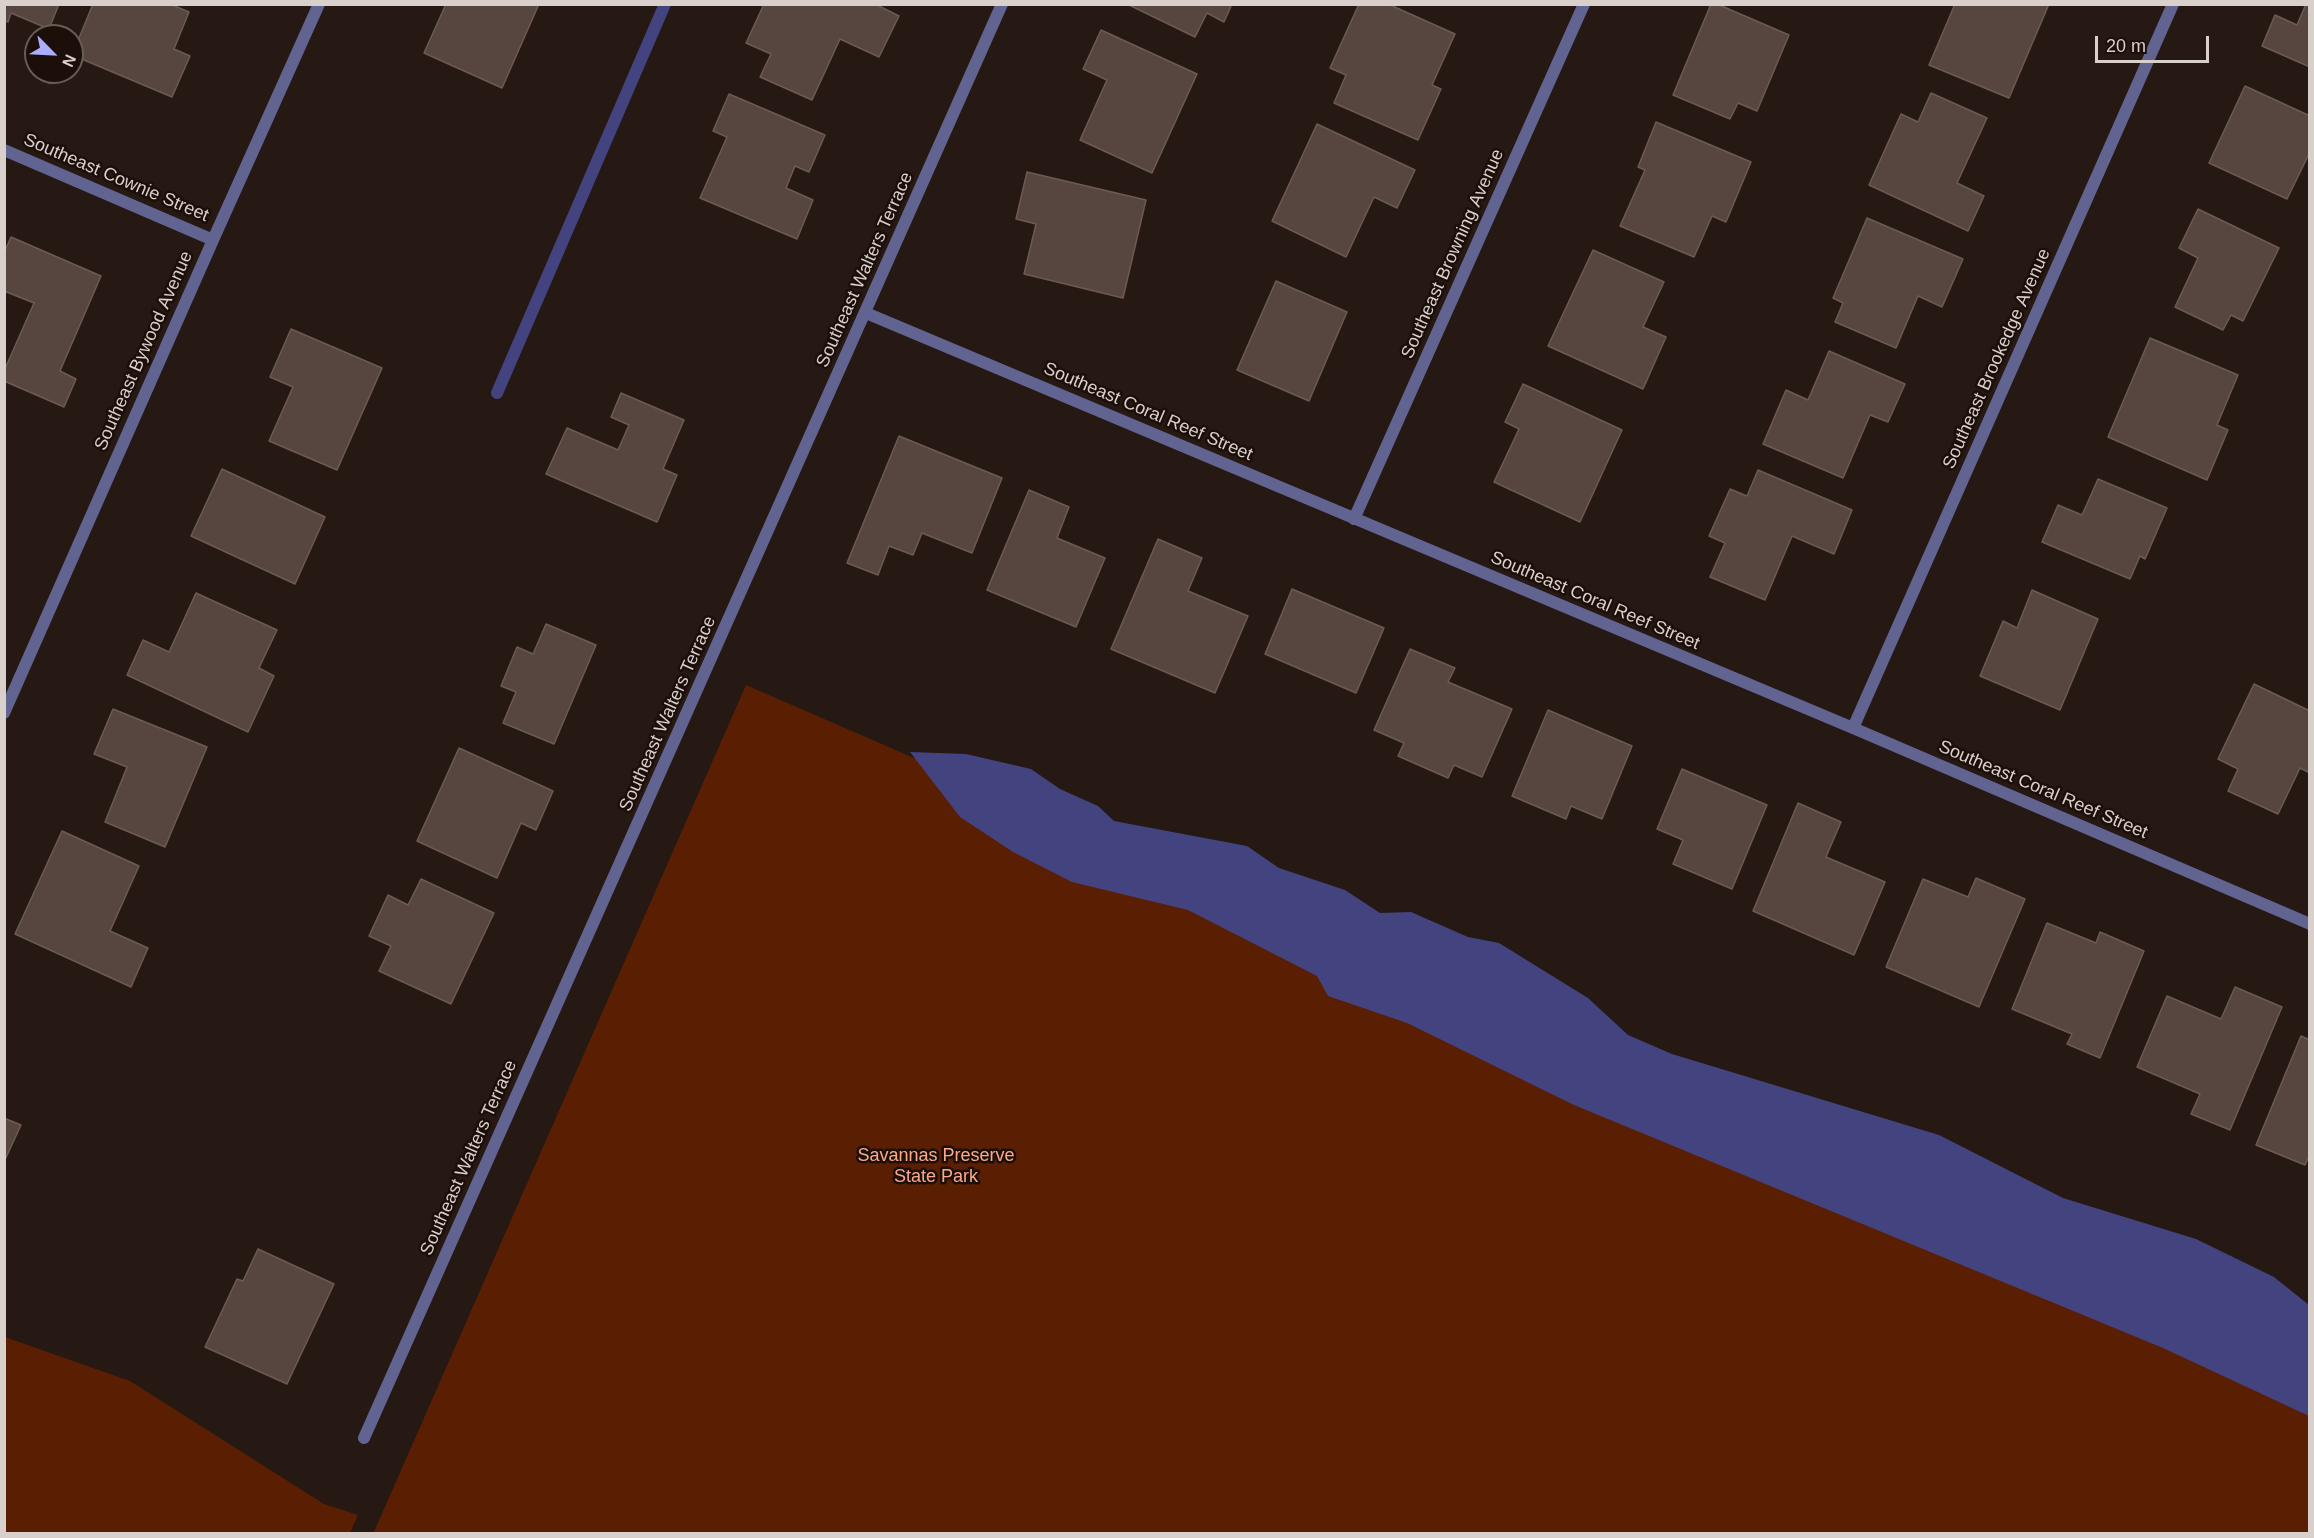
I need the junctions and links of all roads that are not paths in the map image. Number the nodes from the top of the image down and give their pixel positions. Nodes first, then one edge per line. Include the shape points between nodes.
1 (319, 4) edge
2 (1002, 4) edge
3 (1584, 4) edge
4 (2173, 4) edge
5 (4, 150) edge
6 (213, 240) junction
7 (866, 313) junction
8 (1354, 519) junction
9 (4, 713) edge
10 (1853, 728) junction
11 (2310, 924) edge
12 (364, 1438) dead end

1 - 6 street, Southeast Bywood Avenue
2 - 7 street, Southeast Walters Terrace
3 - 8 street, Southeast Browning Avenue
4 - 10 street, Southeast Brookedge Avenue
5 - 6 street, Southeast Cownie Street
6 - 9 street, Southeast Bywood Avenue
7 - 8 street, Southeast Coral Reef Street
7 - 12 street, Southeast Walters Terrace
8 - 10 street, Southeast Coral Reef Street
10 - 11 street, Southeast Coral Reef Street

